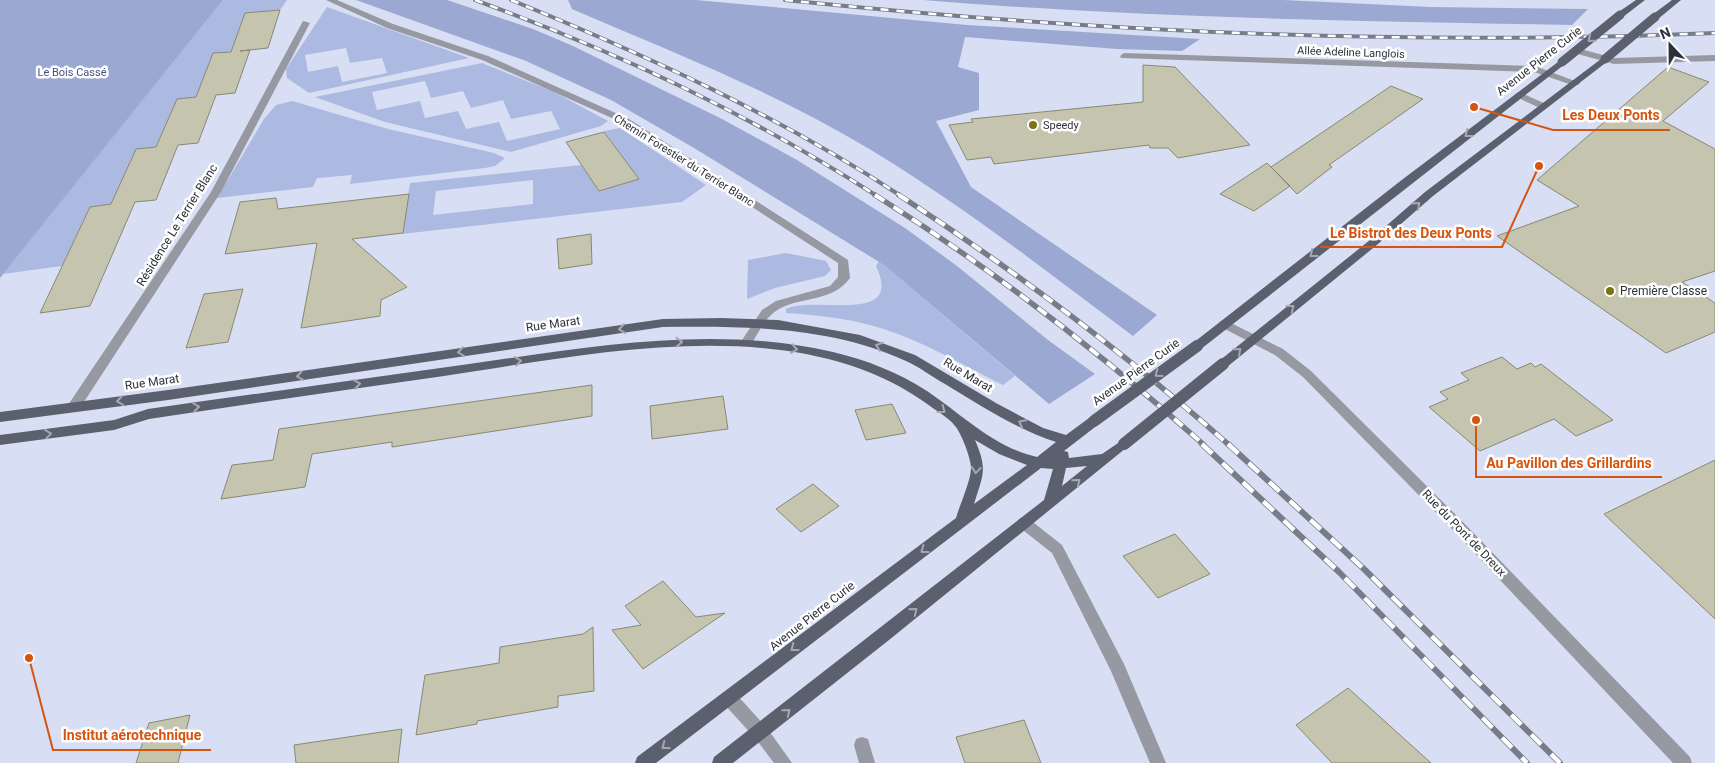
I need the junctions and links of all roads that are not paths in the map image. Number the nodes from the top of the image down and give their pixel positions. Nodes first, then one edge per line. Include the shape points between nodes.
1 (330, 0) edge
2 (1641, 0) edge
3 (1677, 0) edge
4 (306, 23) dead end
5 (1577, 50) junction
6 (1124, 56) dead end
7 (1715, 58) edge
8 (1605, 59) junction
9 (1548, 73) junction
10 (1575, 83) junction
11 (1519, 95) junction
12 (1543, 106) junction
13 (758, 323) junction
14 (1226, 324) junction
15 (1253, 338) junction
16 (746, 343) junction
17 (73, 408) junction
18 (0, 417) edge
19 (962, 425) junction
20 (0, 440) edge
21 (1067, 441) junction
22 (1104, 460) junction
23 (1062, 462) junction
24 (1040, 463) junction
25 (1050, 503) junction
26 (962, 520) junction
27 (1024, 523) junction
28 (730, 699) junction
29 (761, 733) junction
30 (862, 745) dead end
31 (643, 763) edge
32 (720, 763) edge
33 (784, 763) edge
34 (867, 763) edge
35 (1158, 763) edge
36 (1684, 763) edge

1 - 13 street, Chemin Forestier du Terrier Blanc via 390,26 485,58 626,121 844,262 844,278 834,289 780,304
2 -> 5 main road, Avenue Pierre Curie, bridge
3 - 8 main road, bridge
4 - 17 street, Résidence Le Terrier Blanc via 216,192
5 - 8 street
5 - 9 main road, Avenue Pierre Curie, bridge
6 - 9 street, Allée Adeline Langlois via 1526,68
7 - 8 street
8 - 10 main road
9 - 10 street, Allée Adeline Langlois
9 - 11 main road, Avenue Pierre Curie
10 - 12 main road
11 - 12 street
11 -> 14 main road, Avenue Pierre Curie
15 -> 12 main road
13 - 16 street, Chemin Forestier du Terrier Blanc
13 -> 17 main road, Rue Marat via 663,323
21 -> 13 main road, Rue Marat via 1038,432 912,358 856,338
14 - 15 street, Rue du Pont de Dreux
14 -> 21 main road, Avenue Pierre Curie, bridge
22 -> 15 main road, bridge
15 - 36 street, Rue du Pont de Dreux via 1279,352 1307,374 1455,523
16 -> 19 main road via 798,349 873,368 909,386
20 -> 16 main road via 114,425 148,414 574,353 658,343
17 - 18 main road, Rue Marat
19 - 24 main road via 1006,452
19 -> 26 main road via 978,469
21 - 23 main road
21 - 24 main road, Avenue Pierre Curie
22 - 23 main road
25 -> 22 main road
23 - 24 main road
23 - 25 main road
24 - 26 main road, Avenue Pierre Curie
25 - 27 main road
26 -> 28 main road, Avenue Pierre Curie
29 -> 27 main road
27 - 35 street via 1057,548 1118,669
28 - 29 street
28 -> 31 main road, Avenue Pierre Curie
29 - 32 main road
29 - 33 street
30 - 34 street

